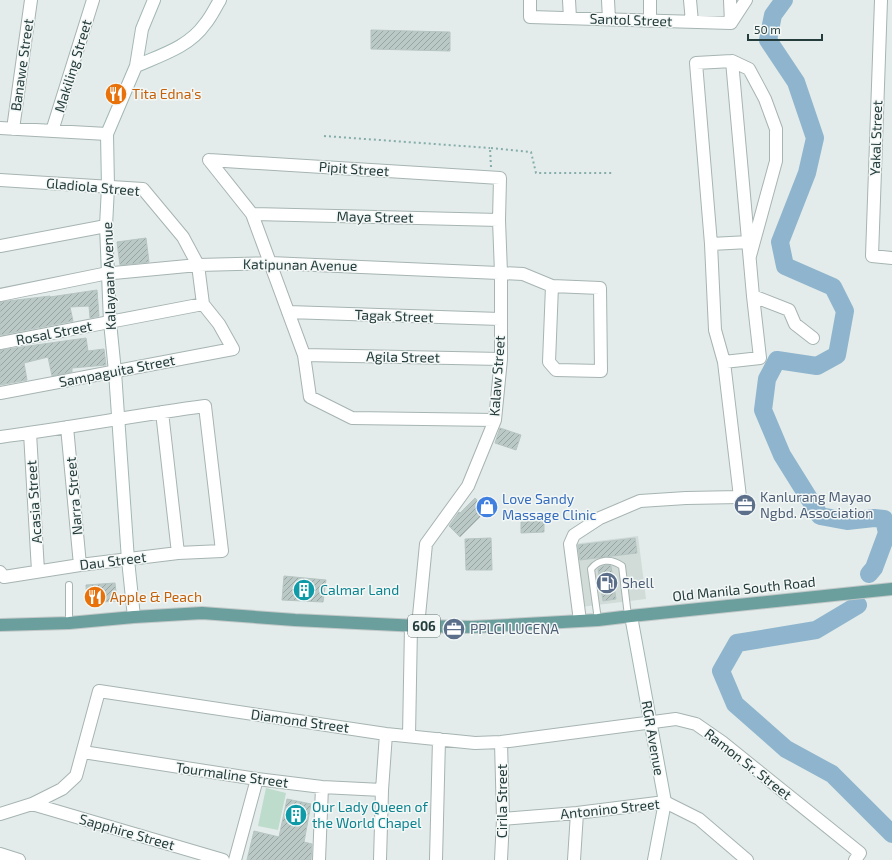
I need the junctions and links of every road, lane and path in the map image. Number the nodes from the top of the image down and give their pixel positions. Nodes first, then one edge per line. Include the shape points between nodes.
1 (31, 0) edge
2 (93, 0) edge
3 (154, 0) edge
4 (220, 0) edge
5 (530, 0) edge
6 (569, 0) edge
7 (608, 0) edge
8 (650, 0) edge
9 (690, 0) edge
10 (730, 0) edge
11 (746, 0) edge
12 (881, 0) edge
13 (570, 18) junction
14 (609, 19) junction
15 (650, 21) junction
16 (692, 22) junction
17 (731, 23) junction
18 (732, 61) junction
19 (136, 66) junction
20 (0, 128) edge
21 (13, 129) junction
22 (52, 131) junction
23 (107, 134) junction
24 (324, 136) dead end
25 (490, 148) junction
26 (613, 173) dead end
27 (495, 178) junction
28 (0, 180) edge
29 (108, 187) junction
30 (252, 214) junction
31 (499, 220) junction
32 (106, 226) junction
33 (749, 242) junction
34 (711, 244) junction
35 (0, 246) edge
36 (750, 256) junction
37 (892, 258) edge
38 (270, 263) junction
39 (198, 265) junction
40 (501, 273) junction
41 (108, 274) junction
42 (552, 286) junction
43 (0, 295) edge
44 (753, 296) junction
45 (203, 304) junction
46 (288, 312) junction
47 (500, 319) junction
48 (110, 322) junction
49 (813, 338) dead end
50 (0, 343) edge
51 (304, 355) junction
52 (501, 359) junction
53 (724, 362) junction
54 (115, 372) junction
55 (0, 392) edge
56 (162, 412) junction
57 (119, 418) junction
58 (495, 420) junction
59 (67, 427) junction
60 (30, 433) junction
61 (0, 437) edge
62 (178, 553) junction
63 (128, 560) junction
64 (80, 565) junction
65 (38, 571) junction
66 (2, 575) edge
67 (69, 585) dead end
68 (892, 588) edge
69 (629, 616) junction
70 (134, 617) junction
71 (598, 620) junction
72 (580, 621) junction
73 (69, 623) junction
74 (0, 625) edge
75 (415, 626) junction
76 (650, 722) junction
77 (386, 734) junction
78 (409, 736) junction
79 (439, 738) junction
80 (501, 742) junction
81 (83, 752) junction
82 (257, 779) junction
83 (322, 787) junction
84 (382, 790) junction
85 (665, 802) junction
86 (32, 804) junction
87 (0, 814) edge
88 (577, 814) junction
89 (503, 819) junction
90 (0, 854) edge
91 (858, 856) edge
92 (19, 860) edge
93 (223, 860) edge
94 (234, 860) edge
95 (319, 860) edge
96 (380, 860) edge
97 (436, 860) edge
98 (501, 860) edge
99 (574, 860) edge
100 (654, 860) edge
101 (747, 860) edge

1 - 21 street, Banawe Street
2 - 22 street, Makiling Street
3 - 19 street, Kalayaan Avenue via 142,29
4 - 19 street via 191,40
5 - 13 street, Santol Street via 530,17
6 - 13 street
7 - 14 street
8 - 15 street
9 - 16 street
10 - 17 street
11 - 17 street
12 - 37 street, Yakal Street via 872,256
13 - 14 street, Santol Street
14 - 15 street, Santol Street
15 - 16 street, Santol Street
16 - 17 street, Santol Street
18 - 33 street
18 - 34 street via 696,63
18 - 36 street via 749,69 765,99 776,129 776,161
19 - 23 street, Kalayaan Avenue
20 - 21 street
21 - 22 street
22 - 23 street
23 - 29 street, Kalayaan Avenue
24 - 25 path
25 - 26 path via 531,152 536,173
25 - 27 path
27 - 30 street, Pipit Street via 209,160
27 - 31 street, Kalaw Street
28 - 29 street, Gladiola Street
29 - 32 street, Kalayaan Avenue
29 - 39 street, Gladiola Street via 143,189 183,237
30 - 31 street, Maya Street
30 - 38 street
31 - 40 street, Kalaw Street
32 - 35 street
32 - 41 street, Kalayaan Avenue
33 - 34 street
33 - 36 street
34 - 53 street via 715,330
36 - 44 street
38 - 39 street, Katipunan Avenue
38 - 40 street, Katipunan Avenue
38 - 46 street
39 - 41 street, Katipunan Avenue
39 - 45 street, Gladiola Street
40 - 42 street, Katipunan Avenue via 523,274
40 - 47 street, Kalaw Street
41 - 43 street, Katipunan Avenue
41 - 48 street, Kalayaan Avenue
42 - 42 street, Katipunan Avenue via 548,362 556,370 601,371 600,288
44 - 49 street via 788,310 795,324
44 - 53 street via 760,358
45 - 48 street, Rosal Street
45 - 54 street, Sampaguita Street via 219,324 233,349
46 - 47 street, Tagak Street
46 - 51 street
47 - 52 street, Kalaw Street
48 - 50 street, Rosal Street
48 - 54 street, Kalayaan Avenue
51 - 52 street, Agila Street
51 - 58 street via 310,397 352,418
52 - 58 street, Kalaw Street
53 - 72 street via 740,497 640,501 600,518 574,535 570,544
54 - 55 street, Sampaguita Street
54 - 57 street, Kalayaan Avenue
56 - 57 street
56 - 62 street
56 - 62 street, Dau Street via 205,406 222,550
57 - 59 street
57 - 63 street, Kalayaan Avenue
58 - 75 street, Kalaw Street via 468,486 426,544
59 - 60 street
59 - 64 street, Narra Street
60 - 61 street
60 - 65 street, Acasia Street
62 - 63 street, Dau Street
63 - 64 street, Dau Street
63 - 70 street, Kalayaan Avenue
64 - 65 street, Dau Street
65 - 66 street, Dau Street
67 - 73 lane
68 - 69 main road, Old Manila South Road / 606
69 - 71 main road, Old Manila South Road / 606
69 - 71 lane via 622,566 614,561 604,560 591,569
69 - 76 street, RGR Avenue
70 - 73 main road, Old Manila South Road / 606
70 - 75 main road, Old Manila South Road / 606 via 202,613
71 - 72 main road, Old Manila South Road / 606
72 - 75 main road, Old Manila South Road / 606 via 501,627
73 - 74 main road, Old Manila South Road / 606
75 - 78 street, Kalaw Street
76 - 80 street, Ramon Sr. Street
76 - 85 street, RGR Avenue
76 - 91 street, Ramon Sr. Street via 676,719 696,724 722,742
77 - 78 street, Diamond Street
77 - 81 street, Diamond Street via 99,691
77 - 84 street
78 - 79 street, Diamond Street
79 - 80 street, Diamond Street via 475,743
79 - 97 street
80 - 89 street, Cirila Street
81 - 82 street, Tourmaline Street
81 - 86 street via 76,776 62,789
82 - 83 street, Tourmaline Street
82 - 94 street
83 - 84 street, Tourmaline Street
83 - 95 street
84 - 96 street
85 - 88 street, Antonino Street
85 - 100 street, RGR Avenue
85 - 101 street, Antonino Street via 699,819
86 - 87 street
86 - 93 street, Sapphire Street
88 - 89 street, Antonino Street
88 - 99 street
89 - 98 street, Cirila Street
90 - 92 street

